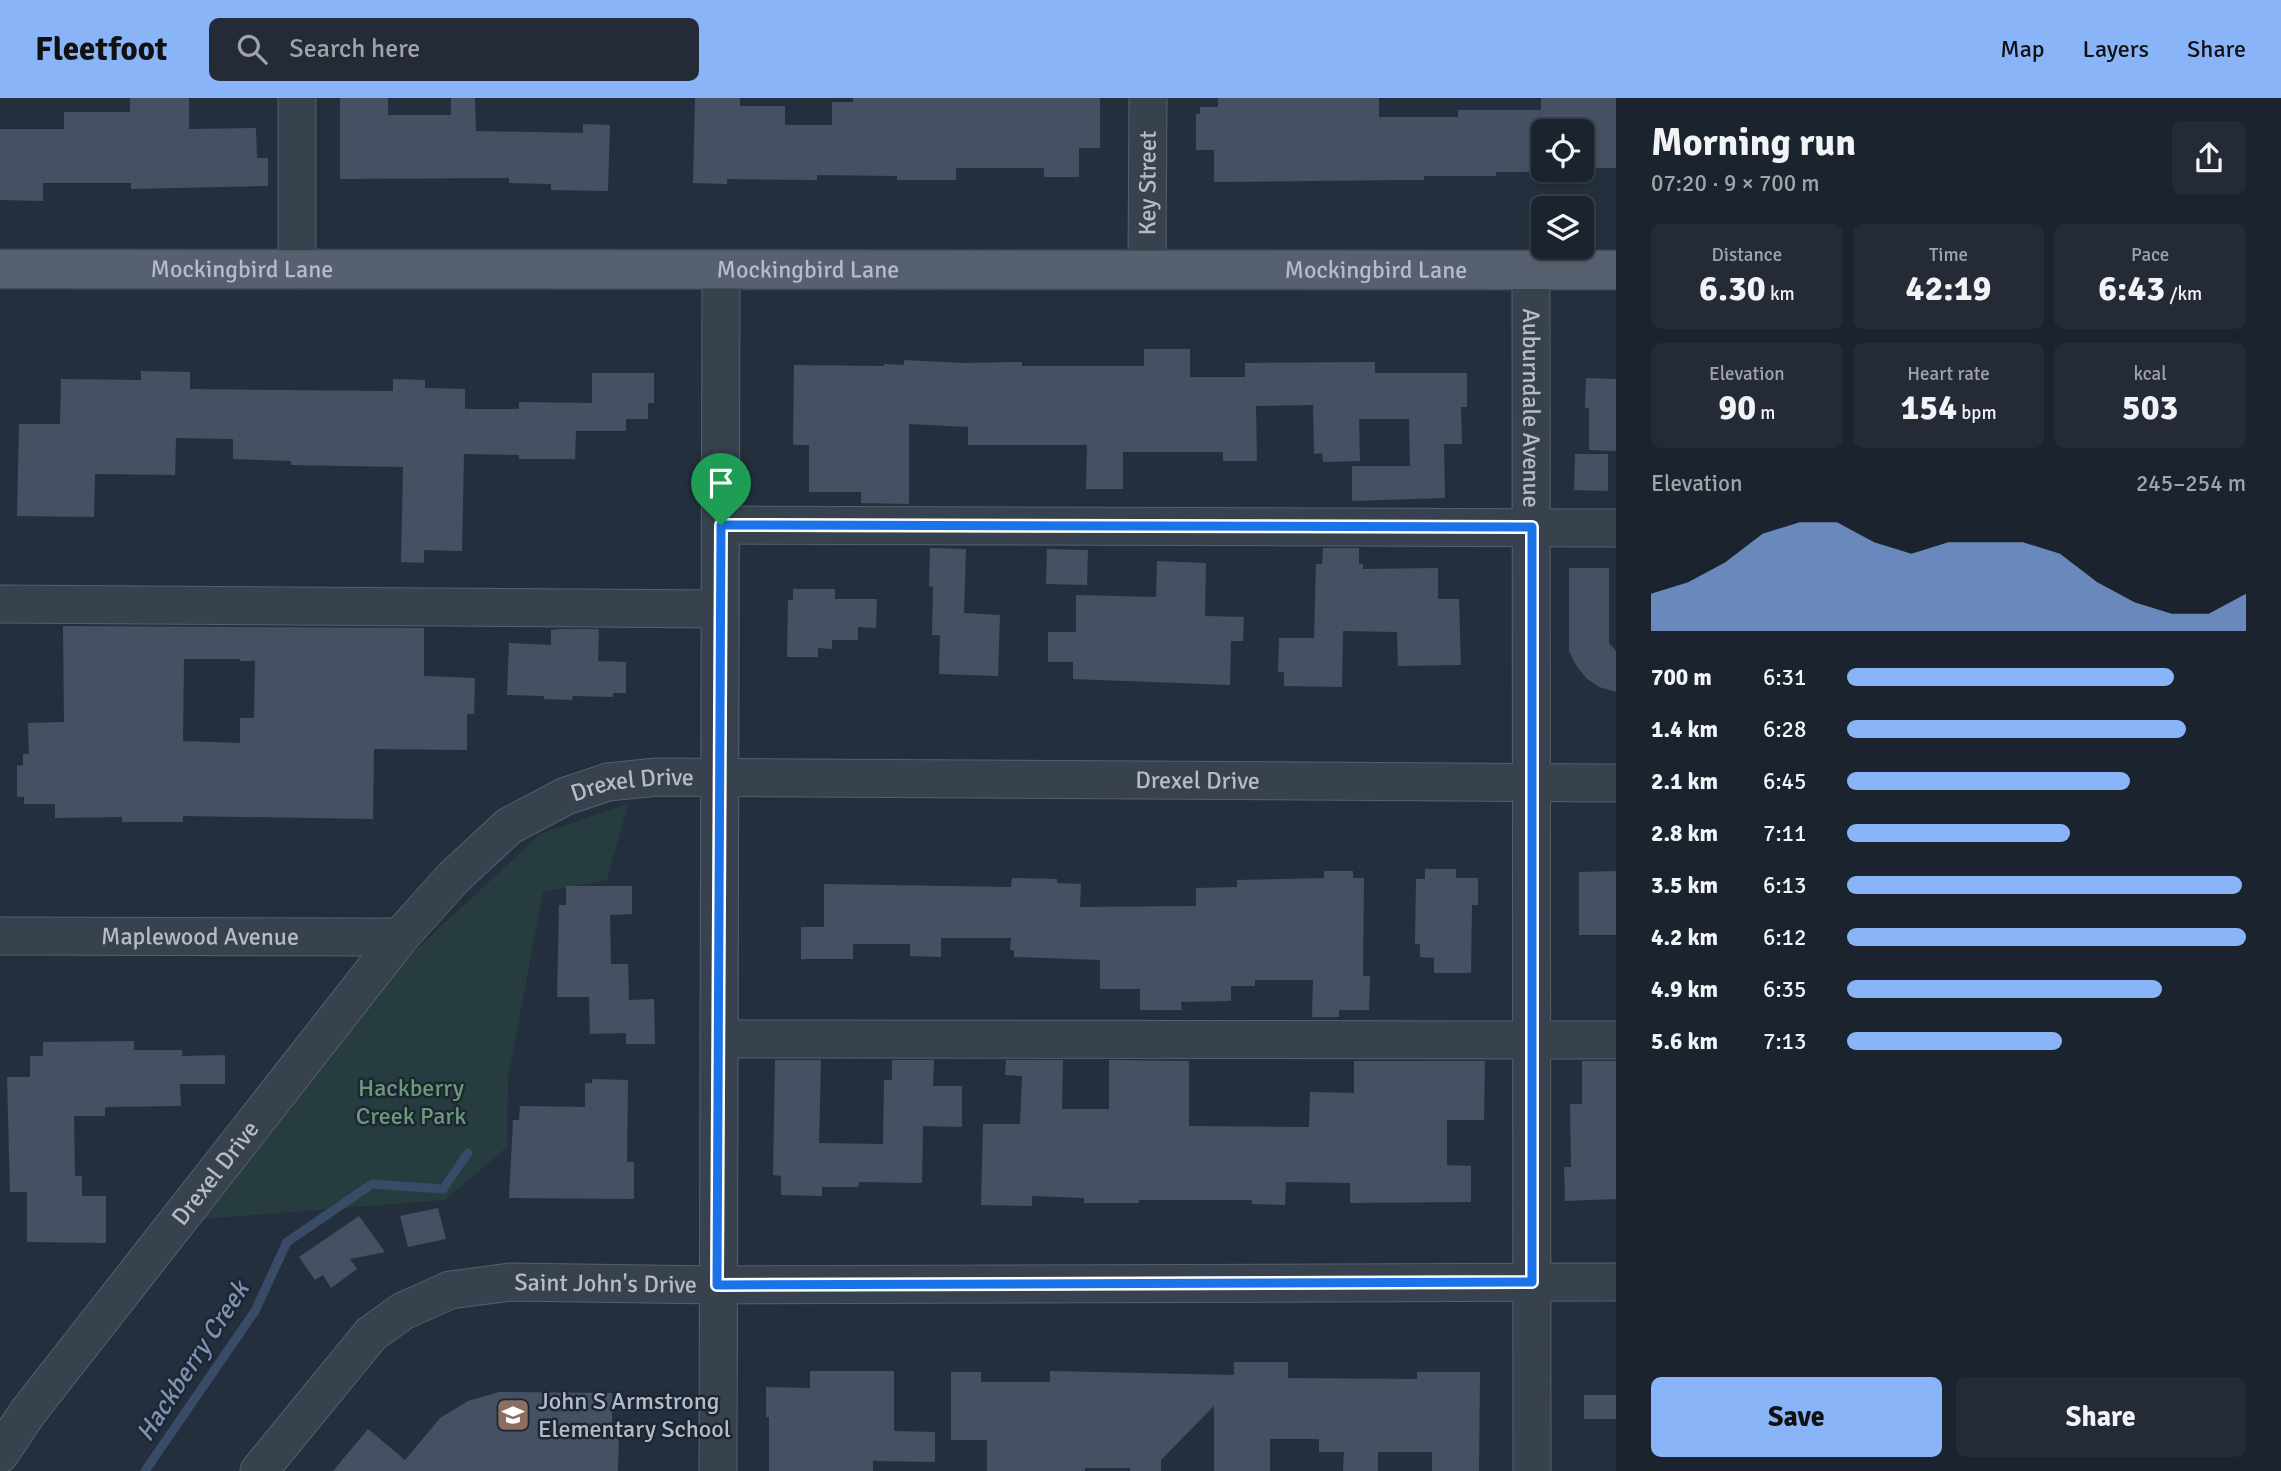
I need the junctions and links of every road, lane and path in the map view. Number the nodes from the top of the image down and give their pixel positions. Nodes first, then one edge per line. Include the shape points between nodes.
1 (297, 98) edge
2 (1148, 98) edge
3 (0, 269) edge
4 (1147, 269) junction
5 (297, 270) junction
6 (1531, 270) junction
7 (1616, 270) edge
8 (722, 271) junction
9 (721, 525) junction
10 (1532, 527) junction
11 (1616, 528) edge
12 (0, 604) edge
13 (720, 609) junction
14 (719, 778) junction
15 (1533, 783) junction
16 (1616, 783) edge
17 (0, 936) edge
18 (400, 937) junction
19 (719, 1039) junction
20 (1532, 1040) junction
21 (1616, 1040) edge
22 (1532, 1282) junction
23 (1616, 1282) edge
24 (717, 1285) junction
25 (0, 1454) edge
26 (259, 1471) edge
27 (718, 1471) edge
28 (1532, 1471) edge

1 - 5 street
2 - 4 street, Key Street
3 - 5 main road, Mockingbird Lane
4 - 6 main road, Mockingbird Lane
4 - 8 main road, Mockingbird Lane
5 - 8 main road, Mockingbird Lane
6 - 7 main road, Mockingbird Lane
6 - 10 street, Auburndale Avenue
8 - 9 street
9 - 10 street
9 - 13 street
10 - 11 street
10 - 15 street, Auburndale Avenue
12 - 13 street
13 - 14 street
14 - 15 street, Drexel Drive
14 - 18 street, Drexel Drive via 608,782 566,796 509,826 454,877
14 - 19 street
15 - 16 street, Drexel Drive
15 - 20 street, Auburndale Avenue
17 - 18 street, Maplewood Avenue
18 - 25 street, Drexel Drive via 28,1412
19 - 20 street
19 - 24 street
20 - 21 street
20 - 22 street, Auburndale Avenue
22 - 23 street, Saint John's Drive
22 - 24 street, Saint John's Drive
22 - 28 street, Auburndale Avenue
24 - 26 street, Saint John's Drive via 510,1282 450,1290 403,1311 371,1334
24 - 27 street

